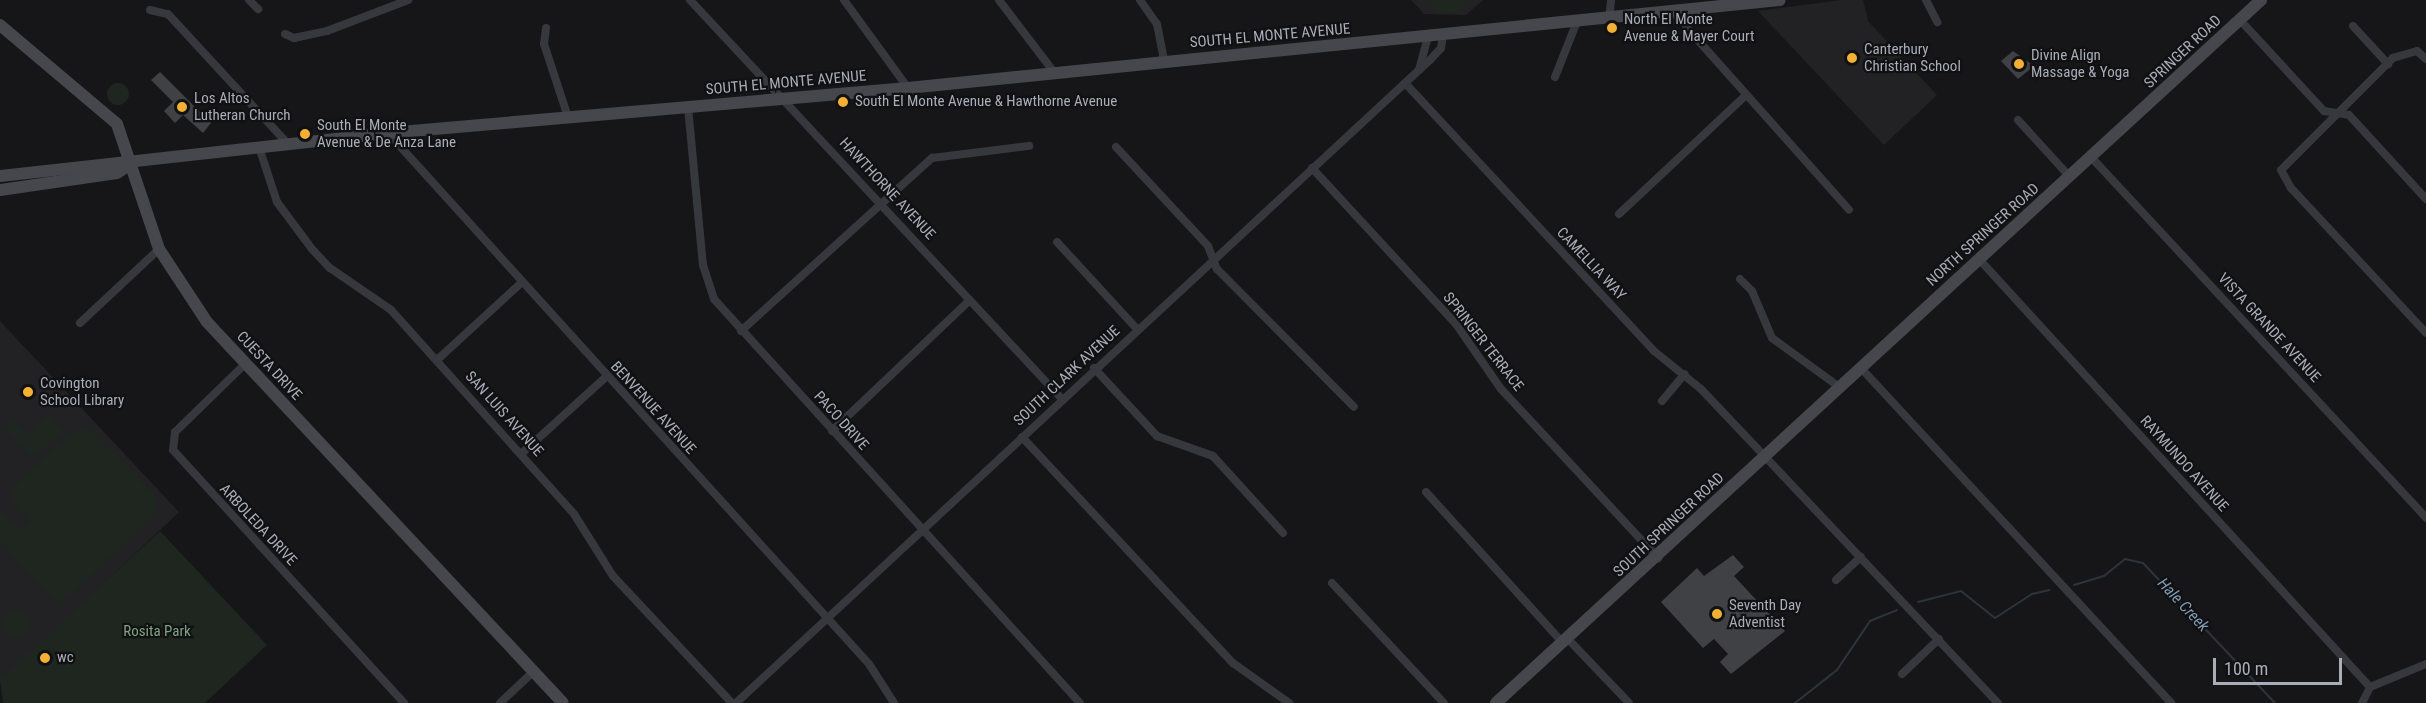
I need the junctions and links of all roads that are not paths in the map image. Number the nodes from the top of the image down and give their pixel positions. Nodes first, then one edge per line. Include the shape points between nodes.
1 (249, 0) edge
2 (408, 0) edge
3 (690, 0) edge
4 (844, 0) edge
5 (999, 0) edge
6 (1140, 0) edge
7 (1611, 0) edge
8 (1780, 0) edge
9 (1926, 0) edge
10 (2257, 2) edge
11 (258, 9) dead end
12 (150, 10) dead end
13 (1672, 12) junction
14 (1609, 20) junction
15 (2240, 20) junction
16 (1937, 22) dead end
17 (1576, 24) junction
18 (0, 25) edge
19 (2353, 26) dead end
20 (546, 28) dead end
21 (285, 34) dead end
22 (1443, 36) junction
23 (1428, 37) junction
24 (2426, 59) edge
25 (1164, 61) junction
26 (2388, 64) junction
27 (1419, 70) junction
28 (1053, 71) junction
29 (1555, 77) dead end
30 (1405, 83) junction
31 (908, 88) junction
32 (1744, 97) junction
33 (782, 98) junction
34 (688, 107) junction
35 (2336, 113) junction
36 (568, 117) junction
37 (2018, 120) dead end
38 (2125, 126) joint
39 (388, 133) junction
40 (289, 145) junction
41 (1029, 146) dead end
42 (259, 147) junction
43 (1116, 147) dead end
44 (2091, 157) junction
45 (132, 164) junction
46 (1312, 168) junction
47 (0, 176) edge
48 (2070, 177) junction
49 (0, 190) edge
50 (2426, 199) edge
51 (881, 202) junction
52 (1849, 210) dead end
53 (1619, 214) dead end
54 (1056, 242) dead end
55 (159, 249) junction
56 (1212, 258) junction
57 (1978, 259) junction
58 (1740, 279) dead end
59 (520, 284) junction
60 (970, 300) junction
61 (80, 323) dead end
62 (1136, 328) junction
63 (741, 331) junction
64 (2426, 333) edge
65 (437, 360) junction
66 (246, 363) junction
67 (1860, 367) junction
68 (1094, 368) junction
69 (1685, 374) junction
70 (606, 377) junction
71 (1838, 386) junction
72 (1062, 399) junction
73 (1662, 401) dead end
74 (1354, 407) dead end
75 (832, 431) junction
76 (1022, 436) junction
77 (521, 454) junction
78 (1765, 456) junction
79 (1426, 492) dead end
80 (2426, 519) edge
81 (922, 530) junction
82 (1283, 532) dead end
83 (1861, 557) junction
84 (1658, 558) junction
85 (1836, 580) dead end
86 (1332, 583) dead end
87 (827, 619) junction
88 (1564, 639) junction
89 (1939, 639) junction
90 (2426, 664) edge
91 (534, 671) junction
92 (1902, 674) dead end
93 (2370, 687) junction
94 (404, 703) edge
95 (500, 703) edge
96 (563, 703) edge
97 (734, 703) edge
98 (894, 703) edge
99 (1080, 703) edge
100 (1289, 703) edge
101 (1444, 703) edge
102 (1496, 703) edge
103 (1629, 703) edge
104 (1998, 703) edge
105 (2171, 703) edge
106 (2362, 703) edge

1 - 11 street
2 - 21 street via 327,31 294,38
3 - 33 street, HAWTHORNE AVENUE
4 - 31 street
5 - 28 street
6 - 25 street via 1157,24
7 - 14 street
8 - 13 main road, SOUTH EL MONTE AVENUE
9 - 16 street
10 - 15 main road, SPRINGER ROAD
12 - 40 street via 168,14
13 - 14 main road, SOUTH EL MONTE AVENUE
13 - 32 street
14 - 17 main road, SOUTH EL MONTE AVENUE
15 - 35 street via 2324,111
15 - 38 main road, SPRINGER ROAD
17 - 22 main road, SOUTH EL MONTE AVENUE
17 - 29 street
18 - 45 main road, CUESTA DRIVE via 106,112 123,135
19 - 26 street
20 - 36 street via 544,44
22 - 23 main road, SOUTH EL MONTE AVENUE
22 - 27 street, SOUTH CLARK AVENUE via 1441,48
23 - 25 main road, SOUTH EL MONTE AVENUE
23 - 27 street
24 - 26 street via 2417,51 2403,52
25 - 28 main road, SOUTH EL MONTE AVENUE
26 - 35 street
27 - 30 street, SOUTH CLARK AVENUE
28 - 31 main road, SOUTH EL MONTE AVENUE
30 - 46 street, SOUTH CLARK AVENUE
30 - 69 street, CAMELLIA WAY via 1654,351
31 - 33 main road, SOUTH EL MONTE AVENUE
32 - 52 street
32 - 53 street
33 - 34 main road, SOUTH EL MONTE AVENUE
33 - 51 street, HAWTHORNE AVENUE
34 - 36 main road, SOUTH EL MONTE AVENUE
34 - 63 street, PACO DRIVE via 706,282
35 - 50 street via 2349,115
35 - 64 street via 2281,170 2291,188
36 - 39 main road, SOUTH EL MONTE AVENUE
37 - 48 street
38 - 44 main road, NORTH SPRINGER ROAD
39 - 40 main road, SOUTH EL MONTE AVENUE
39 - 59 street, BENVENUE AVENUE
40 - 42 main road, SOUTH EL MONTE AVENUE
41 - 51 street via 932,158
42 - 45 main road, SOUTH EL MONTE AVENUE
42 - 65 street, SAN LUIS AVENUE via 277,202 312,249 330,268 391,310
43 - 56 street via 1208,246
44 - 48 main road, NORTH SPRINGER ROAD
44 - 80 street, VISTA GRANDE AVENUE
45 - 47 main road, SOUTH EL MONTE AVENUE via 113,160
45 - 49 main road, SOUTH EL MONTE AVENUE via 117,173
45 - 55 main road, CUESTA DRIVE
46 - 56 street, SOUTH CLARK AVENUE
46 - 84 street, SPRINGER TERRACE via 1456,324 1501,389
48 - 57 main road, NORTH SPRINGER ROAD
51 - 60 street, HAWTHORNE AVENUE
51 - 63 street
54 - 62 street
55 - 61 street
55 - 66 main road, CUESTA DRIVE via 191,302
56 - 62 street, SOUTH CLARK AVENUE
56 - 74 street via 1217,269 1292,349
57 - 67 main road, NORTH SPRINGER ROAD
57 - 93 street, RAYMUNDO AVENUE
58 - 71 street via 1752,291 1772,338
59 - 65 street
59 - 70 street, BENVENUE AVENUE
60 - 72 street, HAWTHORNE AVENUE
60 - 75 street
62 - 68 street, SOUTH CLARK AVENUE
63 - 75 street, PACO DRIVE
65 - 77 street, SAN LUIS AVENUE
66 - 91 main road, CUESTA DRIVE
66 - 94 street, ARBOLEDA DRIVE via 175,432 173,450
67 - 71 main road, SOUTH SPRINGER ROAD
67 - 105 street
68 - 72 street, SOUTH CLARK AVENUE
68 - 82 street via 1157,436 1213,456
69 - 73 street
69 - 78 street, CAMELLIA WAY
70 - 77 street
70 - 87 street, BENVENUE AVENUE
71 - 78 main road, SOUTH SPRINGER ROAD
72 - 76 street, SOUTH CLARK AVENUE
75 - 81 street, PACO DRIVE
76 - 81 street, SOUTH CLARK AVENUE
76 - 100 street via 1233,663
77 - 97 street, SAN LUIS AVENUE via 589,532 613,576
78 - 83 street, CAMELLIA WAY
78 - 84 main road, SOUTH SPRINGER ROAD
79 - 88 street
81 - 87 street, SOUTH CLARK AVENUE
81 - 99 street, PACO DRIVE
83 - 85 street
83 - 89 street, CAMELLIA WAY
84 - 88 main road, SOUTH SPRINGER ROAD
86 - 101 street
87 - 97 street, SOUTH CLARK AVENUE
87 - 98 street, BENVENUE AVENUE via 869,664
88 - 102 main road, SOUTH SPRINGER ROAD
88 - 103 street
89 - 92 street
89 - 104 street, CAMELLIA WAY
90 - 93 street
91 - 95 street
91 - 96 main road, CUESTA DRIVE
93 - 106 street

